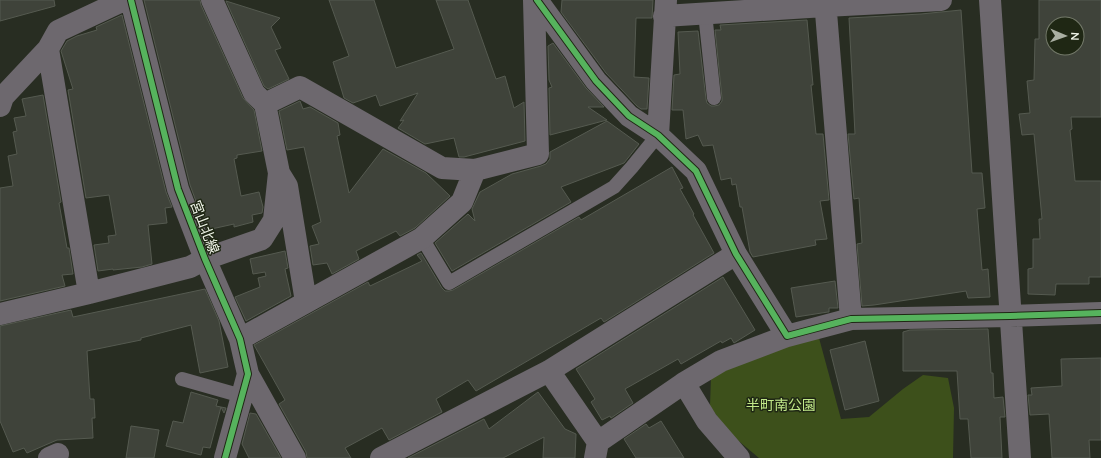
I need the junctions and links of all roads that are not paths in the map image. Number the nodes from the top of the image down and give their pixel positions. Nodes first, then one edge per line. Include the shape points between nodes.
1 (124, 0) edge
2 (131, 0) edge
3 (212, 0) edge
4 (535, 0) edge
5 (941, 0) edge
6 (990, 0) edge
7 (825, 3) edge
8 (665, 8) edge
9 (705, 14) junction
10 (48, 49) junction
11 (714, 98) dead end
12 (1, 100) edge
13 (265, 104) junction
14 (658, 135) junction
15 (475, 170) junction
16 (279, 173) junction
17 (422, 238) junction
18 (736, 254) junction
19 (205, 259) junction
20 (89, 293) junction
21 (306, 302) junction
22 (1101, 312) edge
23 (0, 314) edge
24 (1010, 316) junction
25 (851, 319) junction
26 (787, 336) junction
27 (240, 339) junction
28 (549, 371) junction
29 (248, 374) junction
30 (182, 379) dead end
31 (684, 383) junction
32 (242, 396) junction
33 (596, 450) edge
34 (225, 458) edge
35 (295, 458) edge
36 (382, 458) edge
37 (739, 458) edge
38 (1020, 458) edge

1 - 10 street via 58,31
2 - 19 street, 宮山北線 via 178,189
3 - 13 street via 254,93
4 - 14 street via 596,81 629,116
4 - 15 street via 538,154
5 - 7 street
6 - 24 street
7 - 9 street
7 - 25 street
8 - 9 street
8 - 14 street
9 - 11 lane
10 - 12 street
10 - 20 street
13 - 15 street via 300,87 442,168
13 - 16 street
14 - 17 lane via 614,187 449,283
14 - 18 street via 696,171
15 - 17 street via 462,202
16 - 19 street via 274,220 262,238
16 - 21 street via 288,186
17 - 21 street
18 - 26 street
18 - 28 street
19 - 20 street via 190,267
19 - 27 street, 宮山北線
20 - 23 street
21 - 27 street
22 - 24 street
24 - 25 street
24 - 38 street
25 - 26 street
26 - 31 street via 721,361
27 - 29 street, 宮山北線
28 - 33 street
28 - 36 street
29 - 32 street, 宮山北線
29 - 35 street
30 - 32 lane
31 - 33 street
31 - 37 street via 707,421
32 - 34 street, 宮山北線

